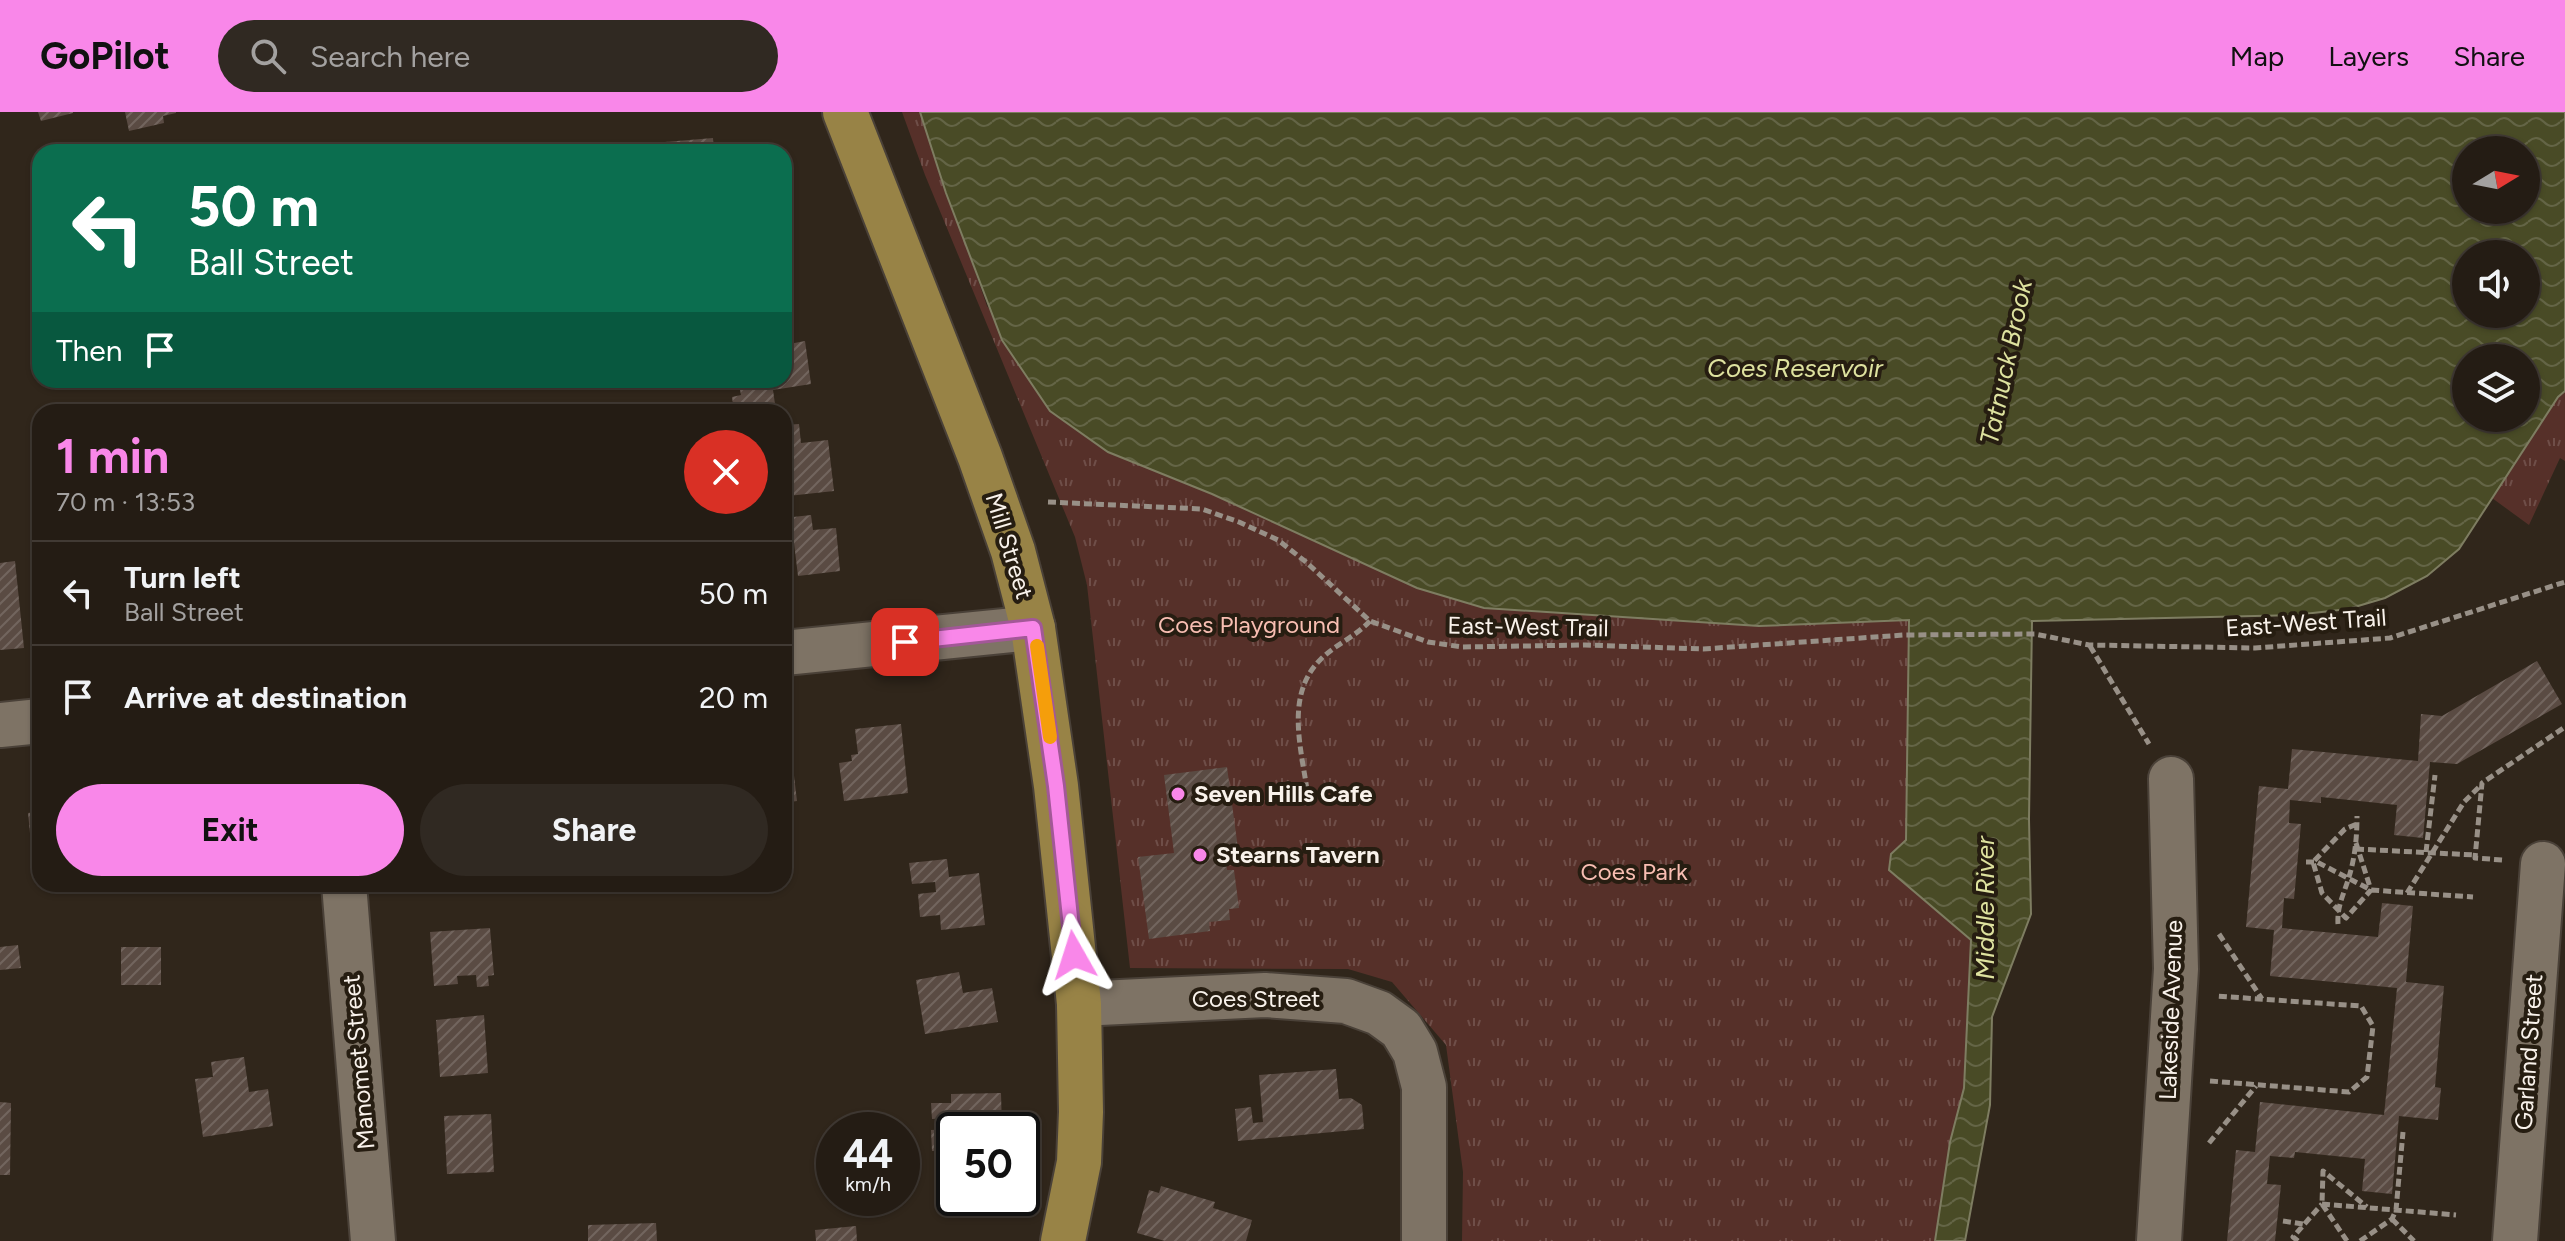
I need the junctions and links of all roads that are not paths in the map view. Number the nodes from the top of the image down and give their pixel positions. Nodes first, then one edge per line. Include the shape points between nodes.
1 (845, 112) edge
2 (1033, 628) junction
3 (792, 652) edge
4 (32, 722) edge
5 (0, 725) edge
6 (2171, 779) road end
7 (2543, 864) road end
8 (345, 892) edge
9 (1079, 1004) junction
10 (373, 1241) edge
11 (1063, 1241) edge
12 (1424, 1241) edge
13 (2159, 1241) edge
14 (2515, 1241) edge

1 - 2 main road, Mill Street via 980,457
2 - 3 street
2 - 9 main road, Mill Street
4 - 5 street
6 - 13 street, Lakeside Avenue via 2176,969
7 - 14 street, Garland Street
8 - 10 street, Manomet Street
9 - 11 main road, Mill Street via 1079,1162
9 - 12 street, Coes Street via 1265,995 1346,1001 1379,1013 1401,1029 1415,1052 1424,1087

